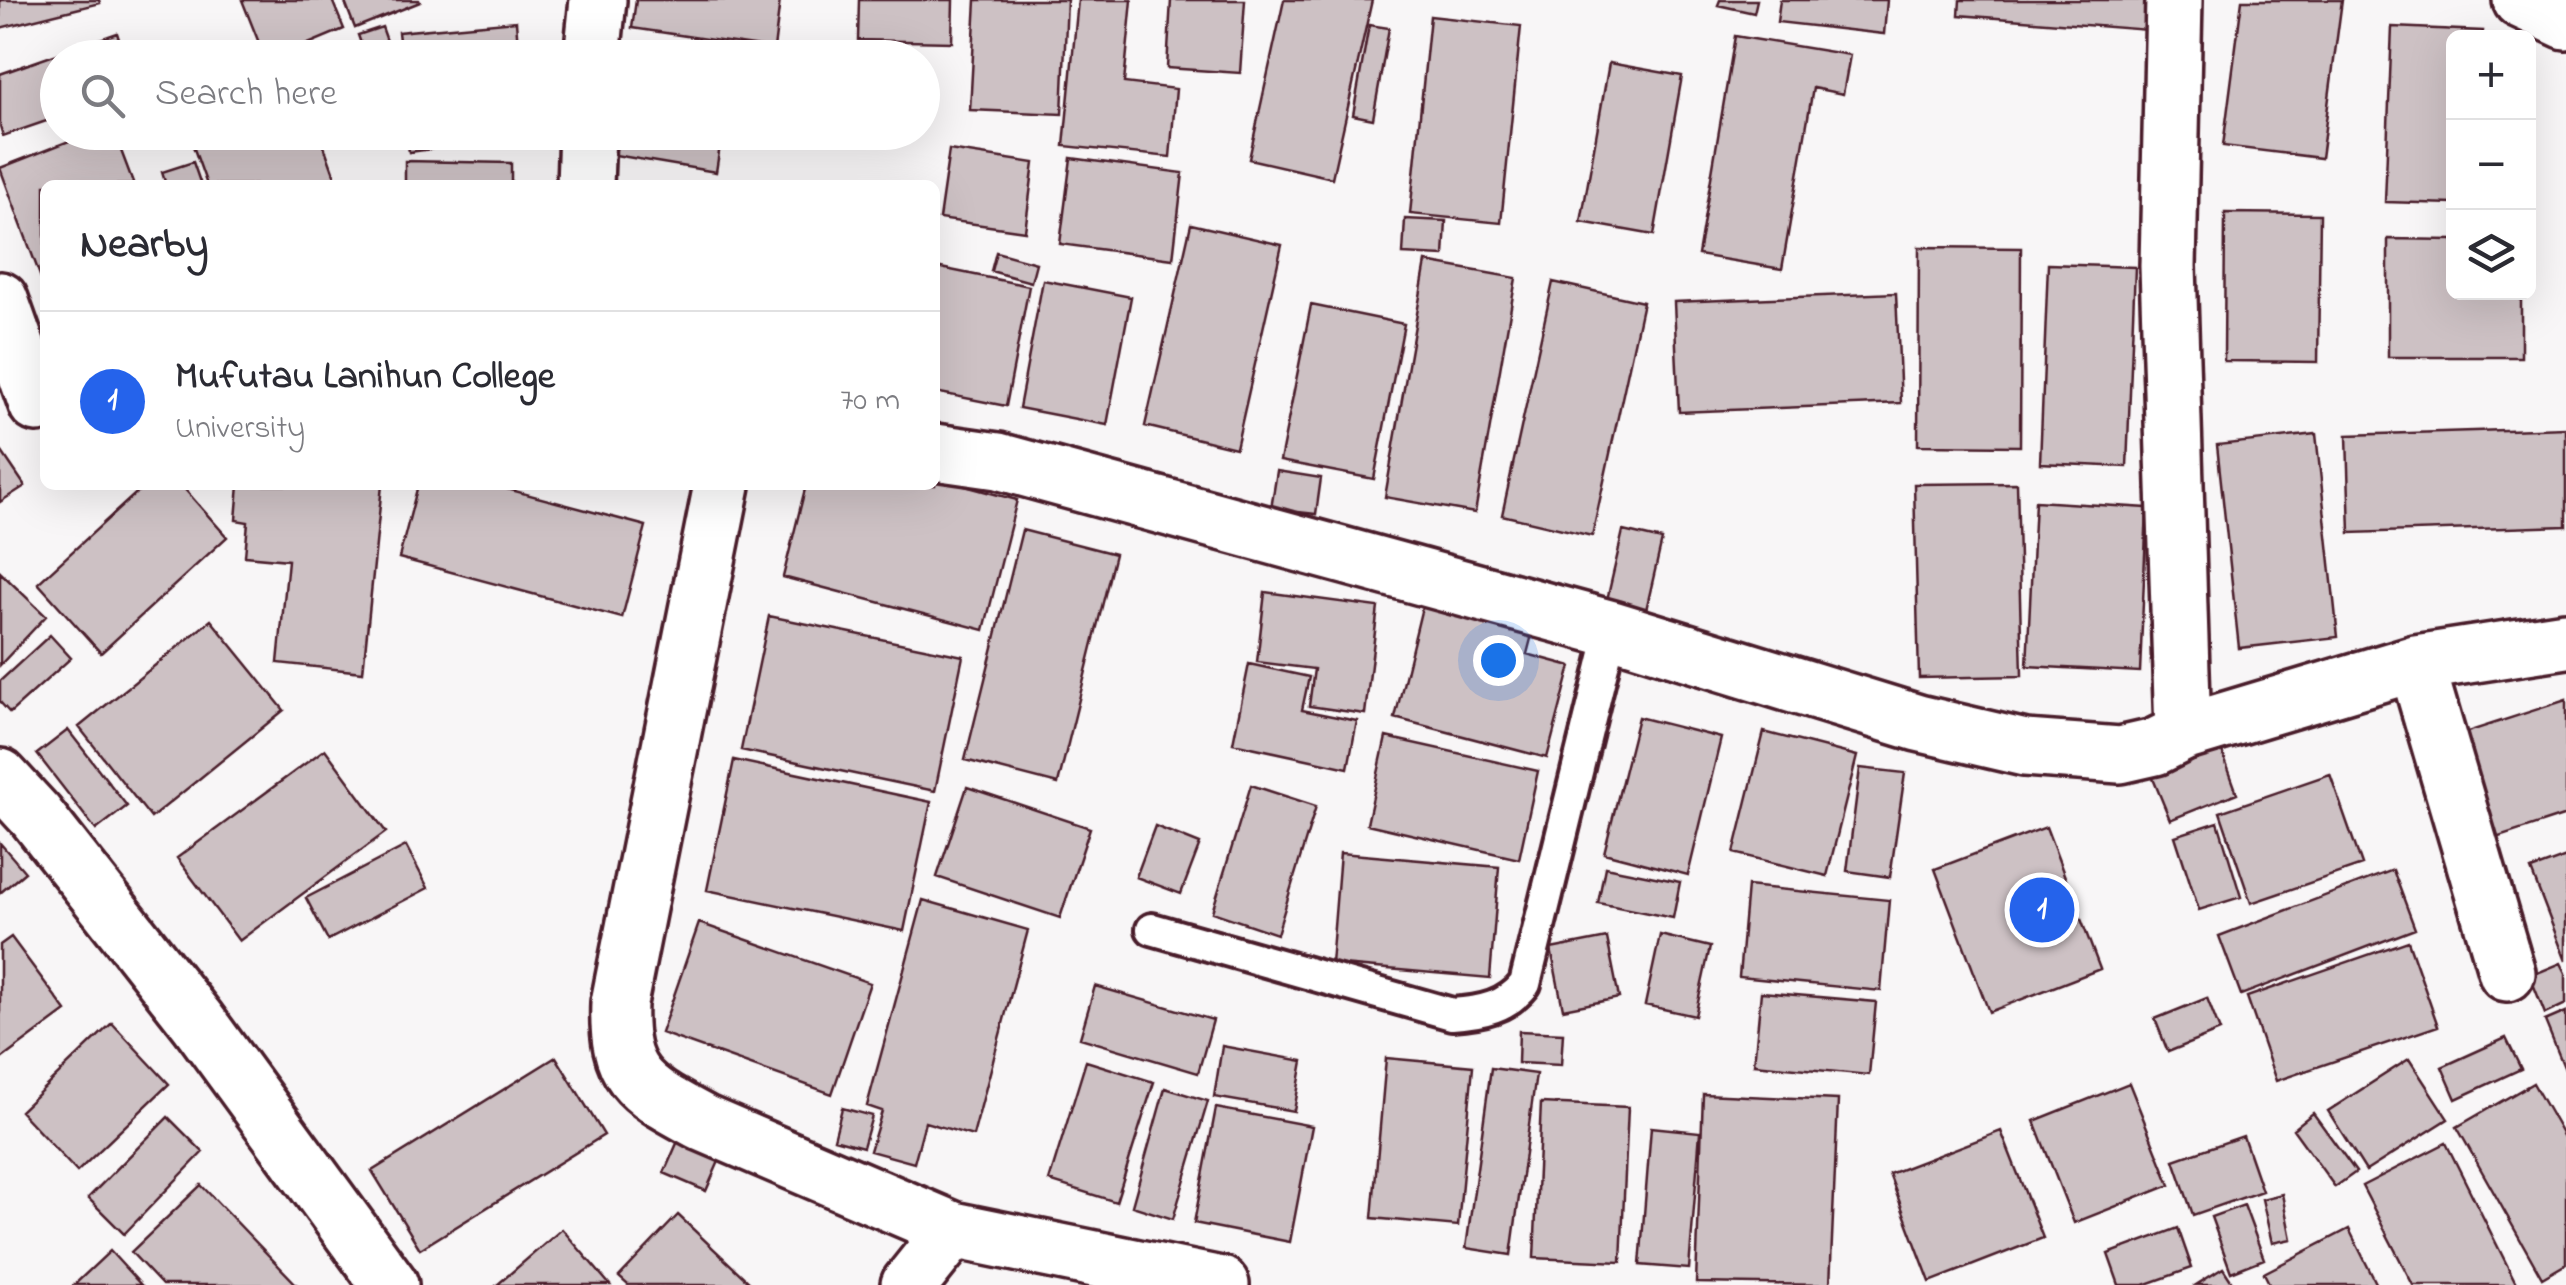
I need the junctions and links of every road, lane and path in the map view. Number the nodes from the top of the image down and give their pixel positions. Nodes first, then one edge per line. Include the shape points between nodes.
1 (598, 0) edge
2 (2174, 0) edge
3 (2521, 0) edge
4 (2566, 20) edge
5 (594, 40) edge
6 (586, 150) edge
7 (585, 180) edge
8 (0, 300) edge
9 (27, 411) edge
10 (940, 453) edge
11 (721, 490) edge
12 (1612, 629) junction
13 (2566, 640) edge
14 (2416, 663) junction
15 (2183, 733) junction
16 (0, 777) edge
17 (1152, 929) dead end
18 (2507, 973) dead end
19 (952, 1230) junction
20 (390, 1285) edge
21 (909, 1285) edge
22 (1221, 1285) edge

1 - 5 street
2 - 15 street via 2168,266
3 - 4 street
6 - 7 street
8 - 9 street
10 - 12 street via 998,462
11 - 19 street via 624,974 618,1041 636,1081 664,1102
12 - 15 street via 1918,723 2025,748 2120,755
12 - 17 lane via 1525,984 1514,998 1452,1014
13 - 14 street
14 - 15 street
14 - 18 street
16 - 20 street via 198,1022
19 - 21 street
19 - 22 street

